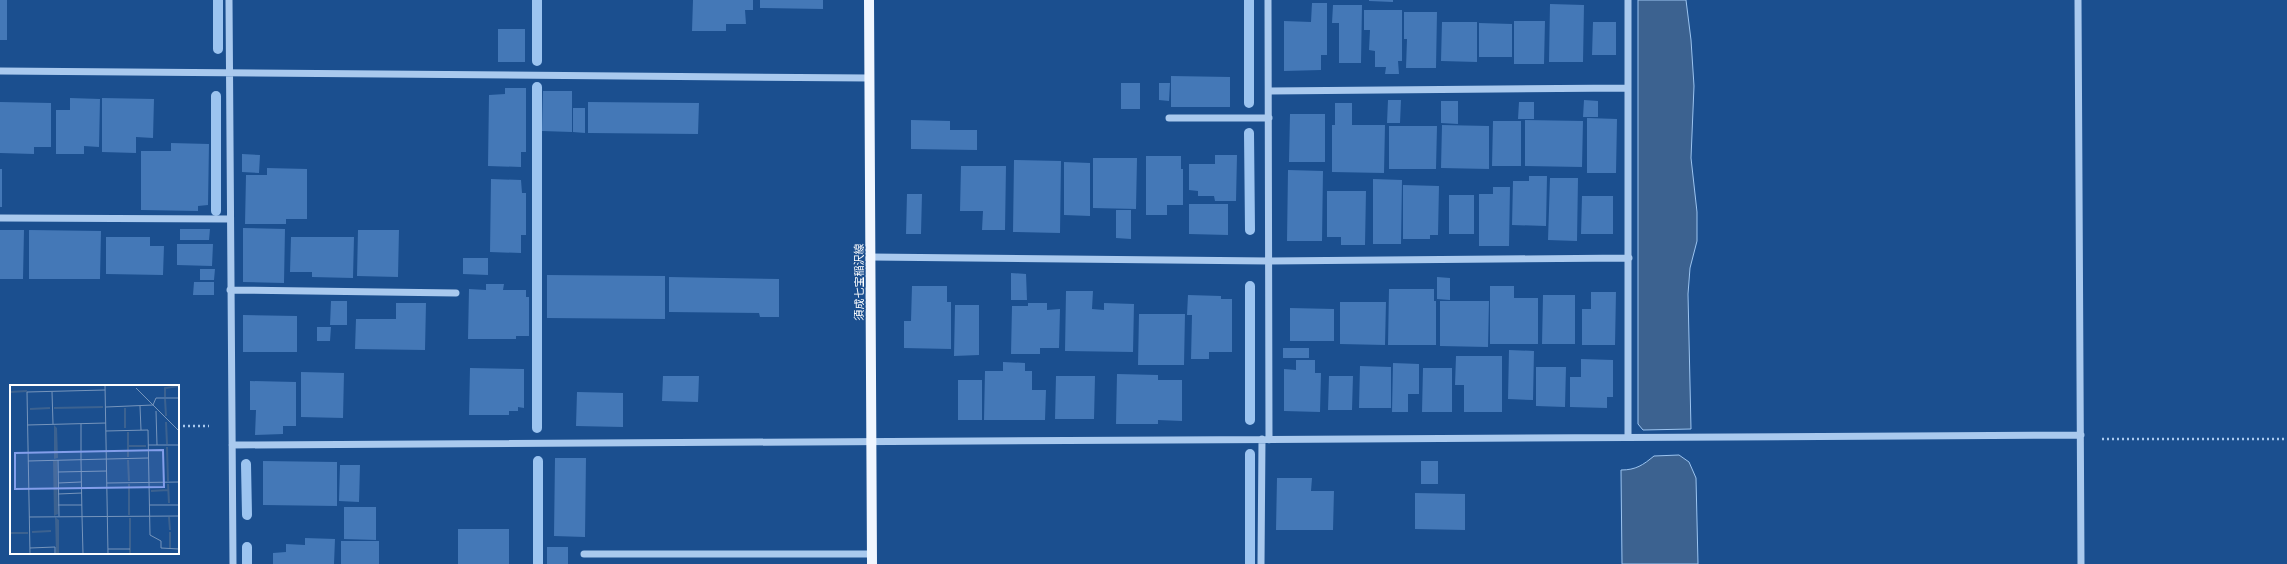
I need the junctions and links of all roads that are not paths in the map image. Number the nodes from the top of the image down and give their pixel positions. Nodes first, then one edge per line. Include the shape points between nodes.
1 (229, 0) edge
2 (869, 0) edge
3 (1268, 0) edge
4 (1628, 0) edge
5 (2078, 0) edge
6 (0, 71) edge
7 (229, 73) junction
8 (869, 78) junction
9 (1628, 88) junction
10 (1269, 91) junction
11 (1169, 118) dead end
12 (1269, 118) junction
13 (0, 218) edge
14 (230, 219) junction
15 (871, 256) junction
16 (1629, 258) junction
17 (1269, 261) junction
18 (230, 290) junction
19 (456, 293) dead end
20 (1628, 437) junction
21 (2081, 437) junction
22 (1265, 440) junction
23 (871, 443) junction
24 (232, 445) junction
25 (584, 554) dead end
26 (872, 559) edge
27 (233, 564) edge
28 (1261, 564) edge
29 (2081, 564) edge

1 - 7 street
2 - 8 main road, 須成七宝稲沢線
3 - 10 street
4 - 9 street
5 - 21 street
6 - 7 street
7 - 8 street
7 - 14 street
8 - 15 main road, 須成七宝稲沢線
9 - 10 street
9 - 16 street
10 - 12 street
11 - 12 street
12 - 17 street
13 - 14 street
14 - 18 street
15 - 17 street
15 - 23 main road, 須成七宝稲沢線
16 - 17 street
16 - 20 street
17 - 22 street
18 - 19 street
18 - 24 street
20 - 21 street
20 - 22 street
21 - 29 street
22 - 23 street
22 - 28 street
23 - 24 street
23 - 26 main road, 須成七宝稲沢線
24 - 27 street
25 - 26 street

